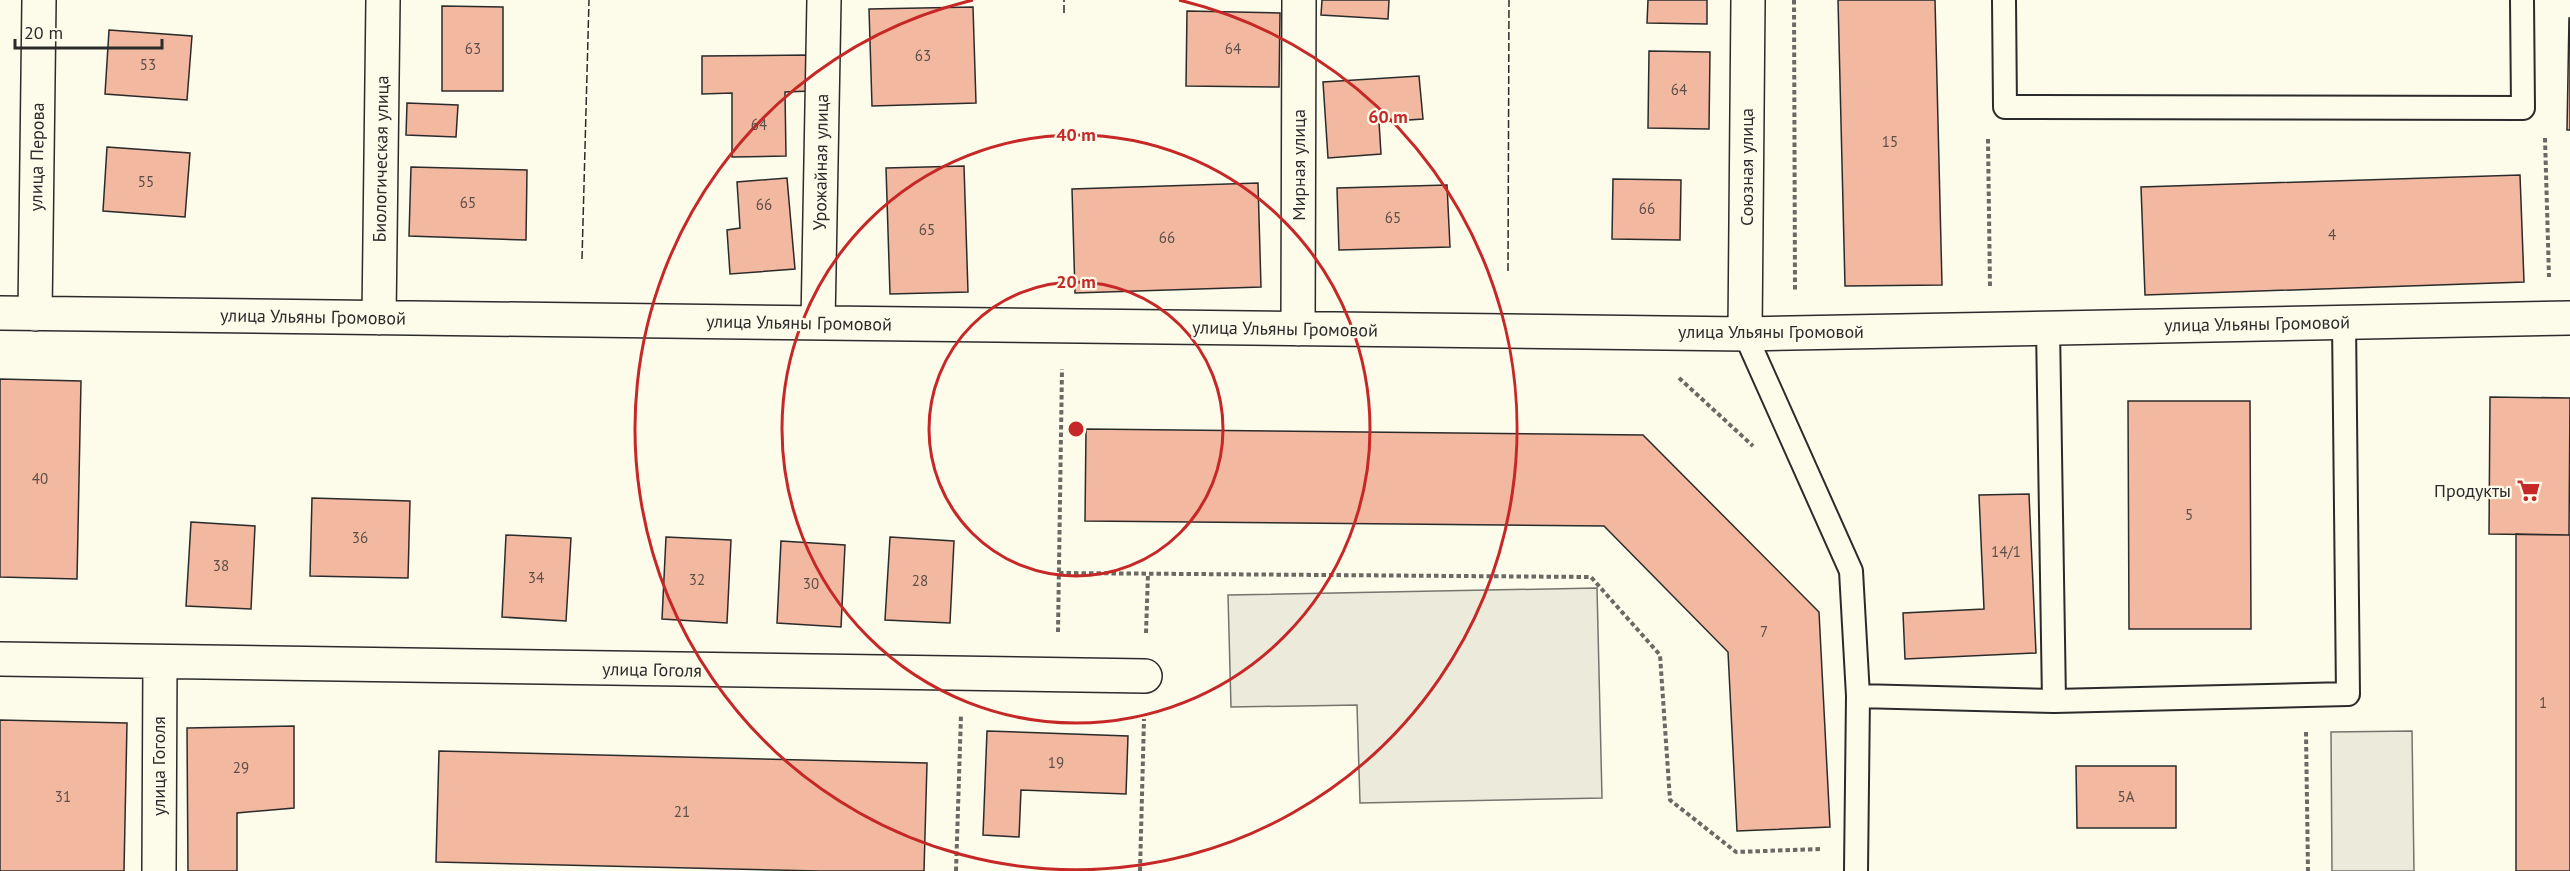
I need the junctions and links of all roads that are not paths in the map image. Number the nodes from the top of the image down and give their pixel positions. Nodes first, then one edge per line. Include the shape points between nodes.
1 (39, 0) edge
2 (383, 0) edge
3 (824, 0) edge
4 (1299, 0) edge
5 (1748, 0) edge
6 (2004, 0) edge
7 (2522, 0) edge
8 (0, 313) edge
9 (35, 314) junction
10 (379, 318) junction
11 (2560, 319) edge
12 (2344, 322) junction
13 (818, 323) junction
14 (2048, 328) junction
15 (1298, 329) junction
16 (1745, 334) junction
17 (0, 659) edge
18 (159, 662) junction
19 (1145, 676) road end
20 (1858, 696) junction
21 (2054, 701) junction
22 (159, 871) edge
23 (1856, 871) edge

1 - 9 street, улица Перова
2 - 10 street, Биологическая улица
3 - 13 street, Урожайная улица
4 - 15 street, Мирная улица
5 - 16 street, Союзная улица
6 - 7 lane via 2005,107 2523,108
8 - 9 street, улица Ульяны Громовой
9 - 10 street, улица Ульяны Громовой
10 - 13 street, улица Ульяны Громовой
11 - 12 street, улица Ульяны Громовой
12 - 14 street, улица Ульяны Громовой
12 - 21 lane via 2348,694
13 - 15 street, улица Ульяны Громовой
14 - 16 street, улица Ульяны Громовой
14 - 21 lane
15 - 16 street, улица Ульяны Громовой
16 - 20 lane via 1851,571
17 - 18 street, улица Гоголя
18 - 19 street, улица Гоголя
18 - 22 street, улица Гоголя
20 - 21 lane
20 - 23 lane

